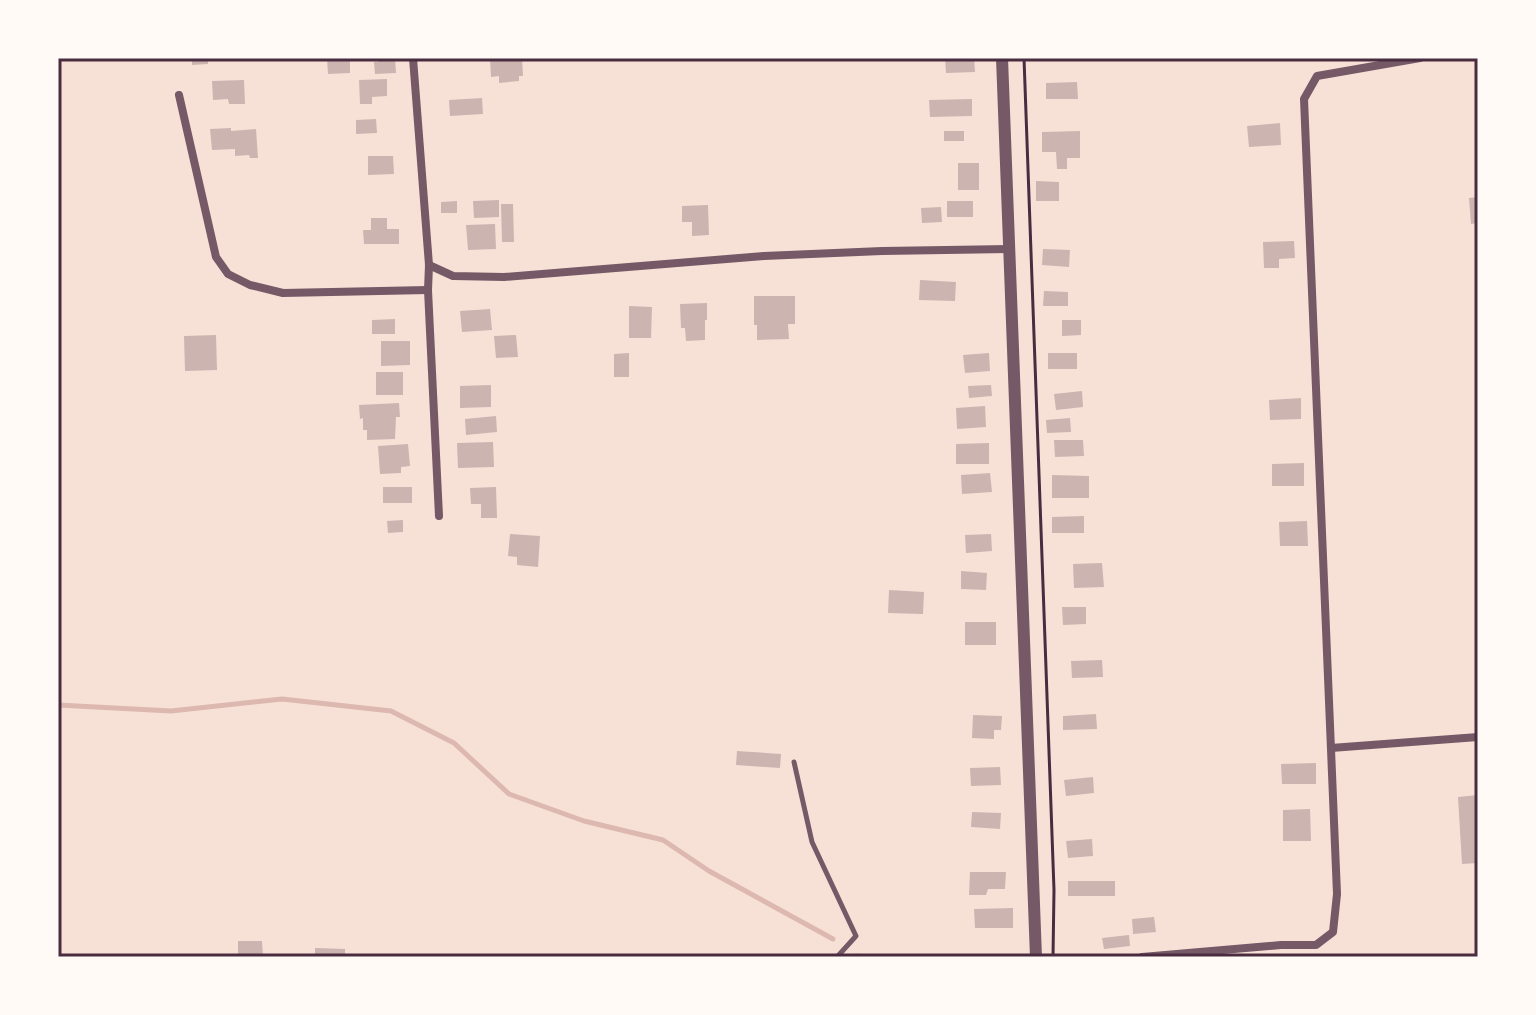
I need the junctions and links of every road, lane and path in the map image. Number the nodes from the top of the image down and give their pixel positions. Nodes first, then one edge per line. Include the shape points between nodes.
1 (413, 58) edge
2 (1002, 58) edge
3 (1024, 58) edge
4 (1420, 58) edge
5 (179, 95) dead end
6 (1009, 249) junction
7 (429, 265) junction
8 (428, 290) junction
9 (439, 516) dead end
10 (1478, 737) edge
11 (1331, 748) junction
12 (794, 762) dead end
13 (837, 957) edge
14 (1036, 957) edge
15 (1053, 957) edge
16 (1142, 957) edge

1 - 7 street
2 - 6 street
3 - 15 path
4 - 11 street via 1317,76 1304,99
5 - 8 street via 216,257 228,274 283,293
6 - 7 street via 764,256 504,277 453,276
6 - 14 street
7 - 8 street
8 - 9 street
10 - 11 street
11 - 16 street via 1337,894 1333,932 1316,945
12 - 13 lane via 812,842 856,936

